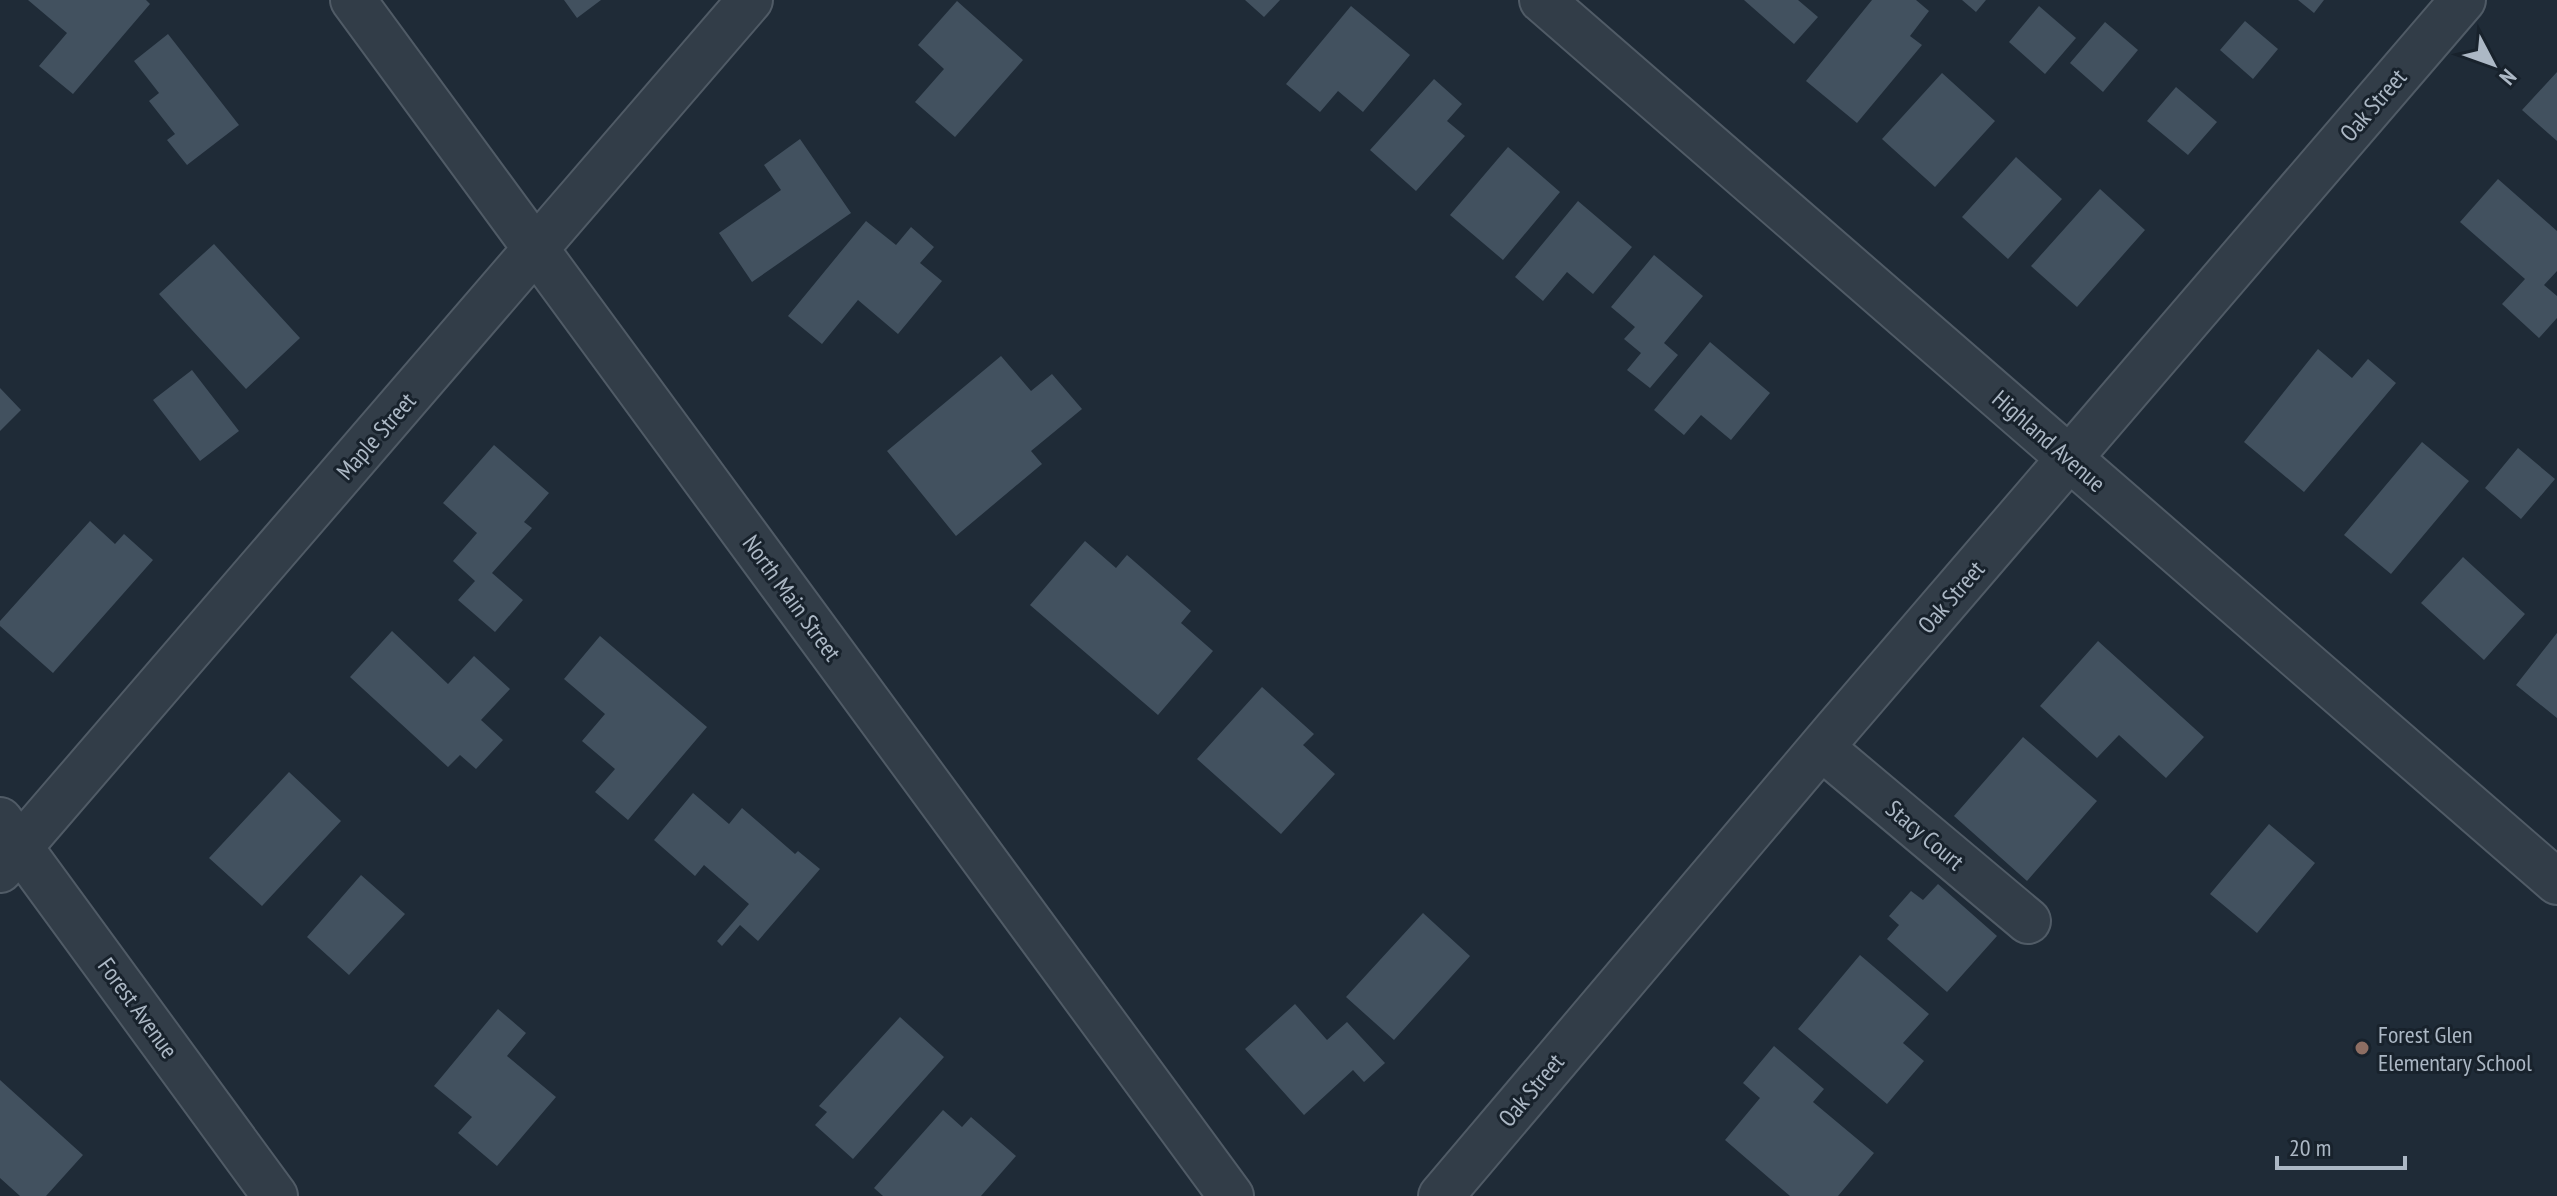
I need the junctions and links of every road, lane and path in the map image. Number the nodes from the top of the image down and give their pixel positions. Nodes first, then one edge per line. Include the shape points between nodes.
1 (353, 0) edge
2 (750, 0) edge
3 (1542, 0) edge
4 (2463, 0) edge
5 (537, 250) junction
6 (2071, 459) junction
7 (1822, 748) junction
8 (7, 845) edge
9 (2557, 882) edge
10 (2028, 921) dead end
11 (275, 1196) edge
12 (1231, 1196) edge
13 (1441, 1196) edge

1 - 5 street, North Main Street
2 - 5 street, Maple Street
3 - 6 street, Highland Avenue
4 - 6 street, Oak Street
5 - 8 street, Maple Street
5 - 12 street, North Main Street
6 - 7 street, Oak Street
6 - 9 street, Highland Avenue
7 - 10 street, Stacy Court
7 - 13 street, Oak Street
8 - 11 street, Forest Avenue

